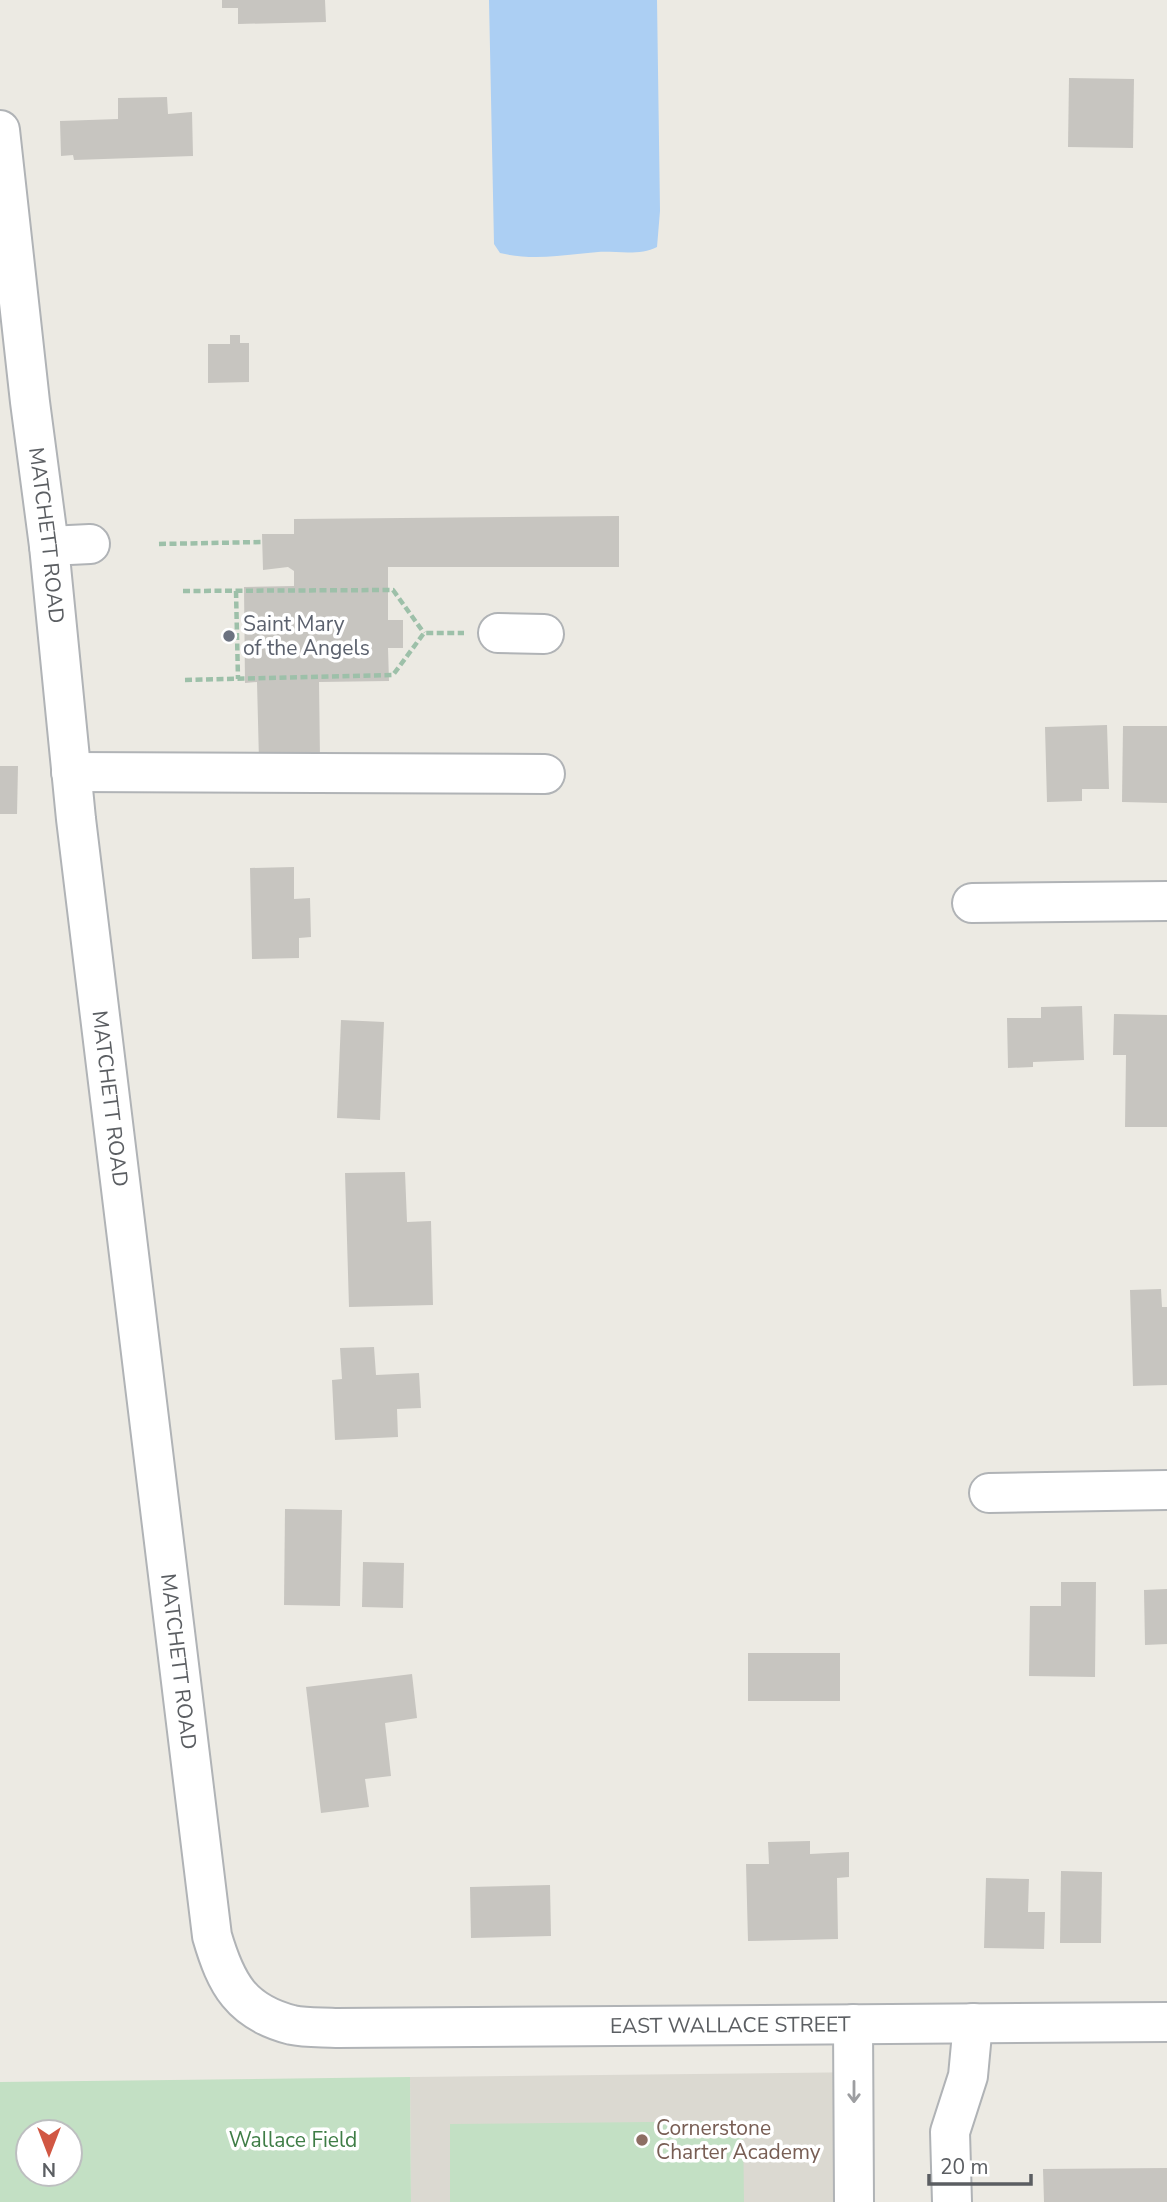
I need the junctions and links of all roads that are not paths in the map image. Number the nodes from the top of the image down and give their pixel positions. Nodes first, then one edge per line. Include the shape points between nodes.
1 (0, 130) edge
2 (15, 402) edge
3 (90, 544) dead end
4 (49, 546) junction
5 (498, 633) road end
6 (544, 634) dead end
7 (71, 772) junction
8 (545, 774) dead end
9 (1167, 901) edge
10 (972, 903) dead end
11 (1167, 1490) edge
12 (989, 1493) dead end
13 (1167, 2022) edge
14 (973, 2023) junction
15 (853, 2024) junction
16 (294, 2025) joint
17 (854, 2202) edge
18 (952, 2202) edge

1 - 2 street, MATCHETT ROAD
2 - 4 street, MATCHETT ROAD
3 - 4 street
4 - 7 street, MATCHETT ROAD
5 - 6 street
7 - 8 street
7 - 16 street, MATCHETT ROAD via 212,1936 221,1967 236,1992 260,2012
9 - 10 street
11 - 12 street
13 - 14 street, EAST WALLACE STREET
14 - 15 street, EAST WALLACE STREET
14 - 18 street via 968,2076 950,2132
15 - 16 street, EAST WALLACE STREET
15 -> 17 street

